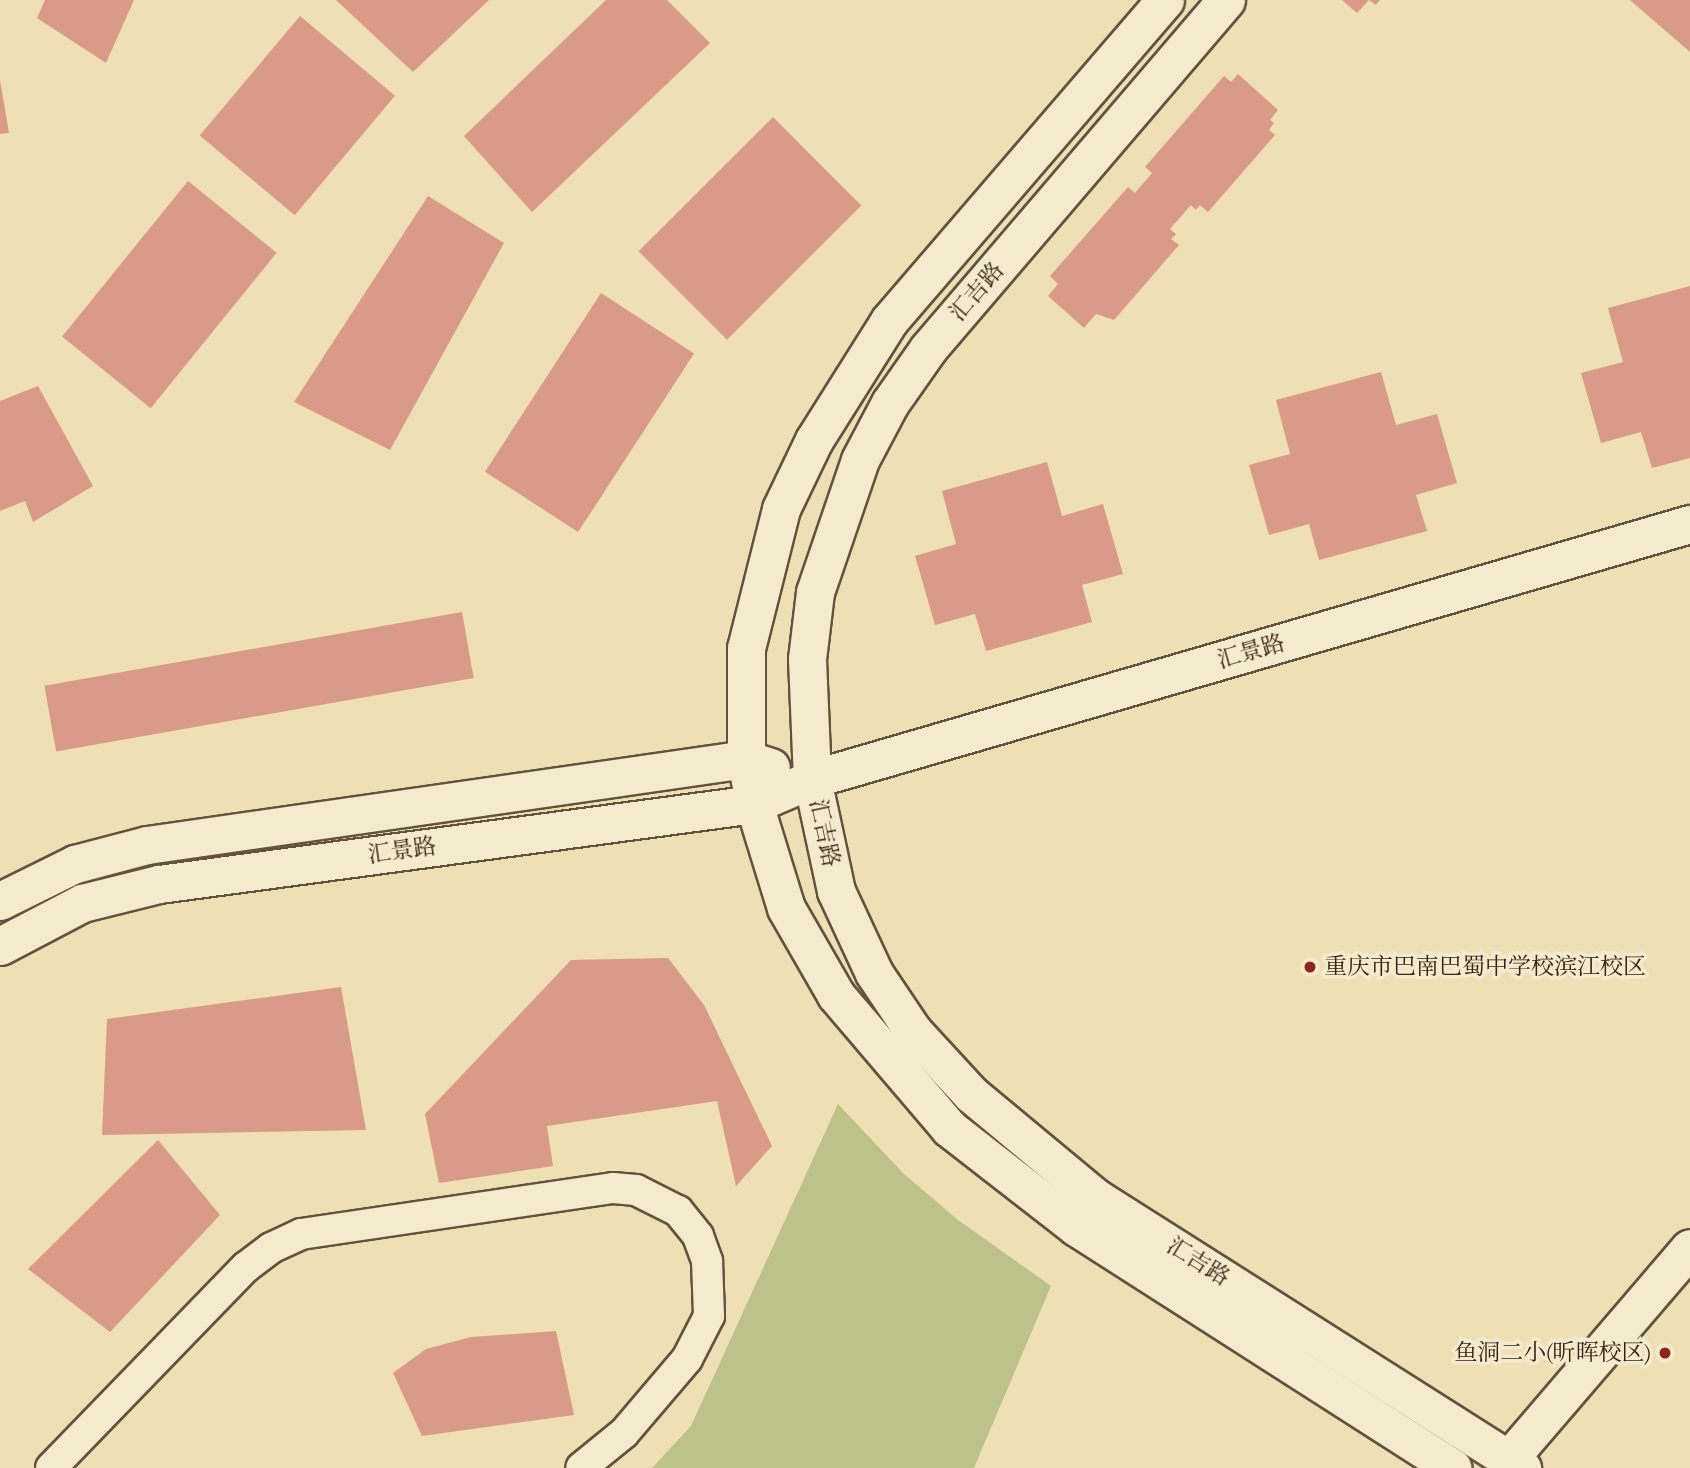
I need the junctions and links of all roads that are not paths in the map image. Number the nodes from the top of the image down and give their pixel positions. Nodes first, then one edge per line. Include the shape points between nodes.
1 (1164, 0) edge
2 (1226, 0) edge
3 (1690, 524) edge
4 (746, 759) junction
5 (812, 779) junction
6 (754, 804) junction
7 (0, 901) edge
8 (0, 946) edge
9 (1690, 1248) edge
10 (1515, 1464) edge
11 (51, 1468) edge
12 (581, 1468) edge
13 (1453, 1468) edge

1 - 4 street, 汇吉路 via 890,321 814,440 781,509 746,648
2 - 5 street, 汇吉路 via 928,349 890,403 856,471 815,592 807,659
3 - 5 street, 汇景路
4 - 5 street, 汇景路
4 - 6 street, 汇吉路
4 - 7 street, 汇景路 via 147,845 75,864
5 - 6 street, 汇景路
5 - 10 street, 汇吉路 via 836,891 874,973 913,1031 971,1094 1095,1197
6 - 8 street, 汇景路 via 159,884 82,903
6 - 13 street, 汇吉路 via 786,908 836,995 948,1128 1076,1227
9 - 10 street
11 - 12 street via 246,1267 281,1243 315,1232 613,1188 636,1190 678,1211 698,1236 707,1261 709,1316 687,1359 624,1433

